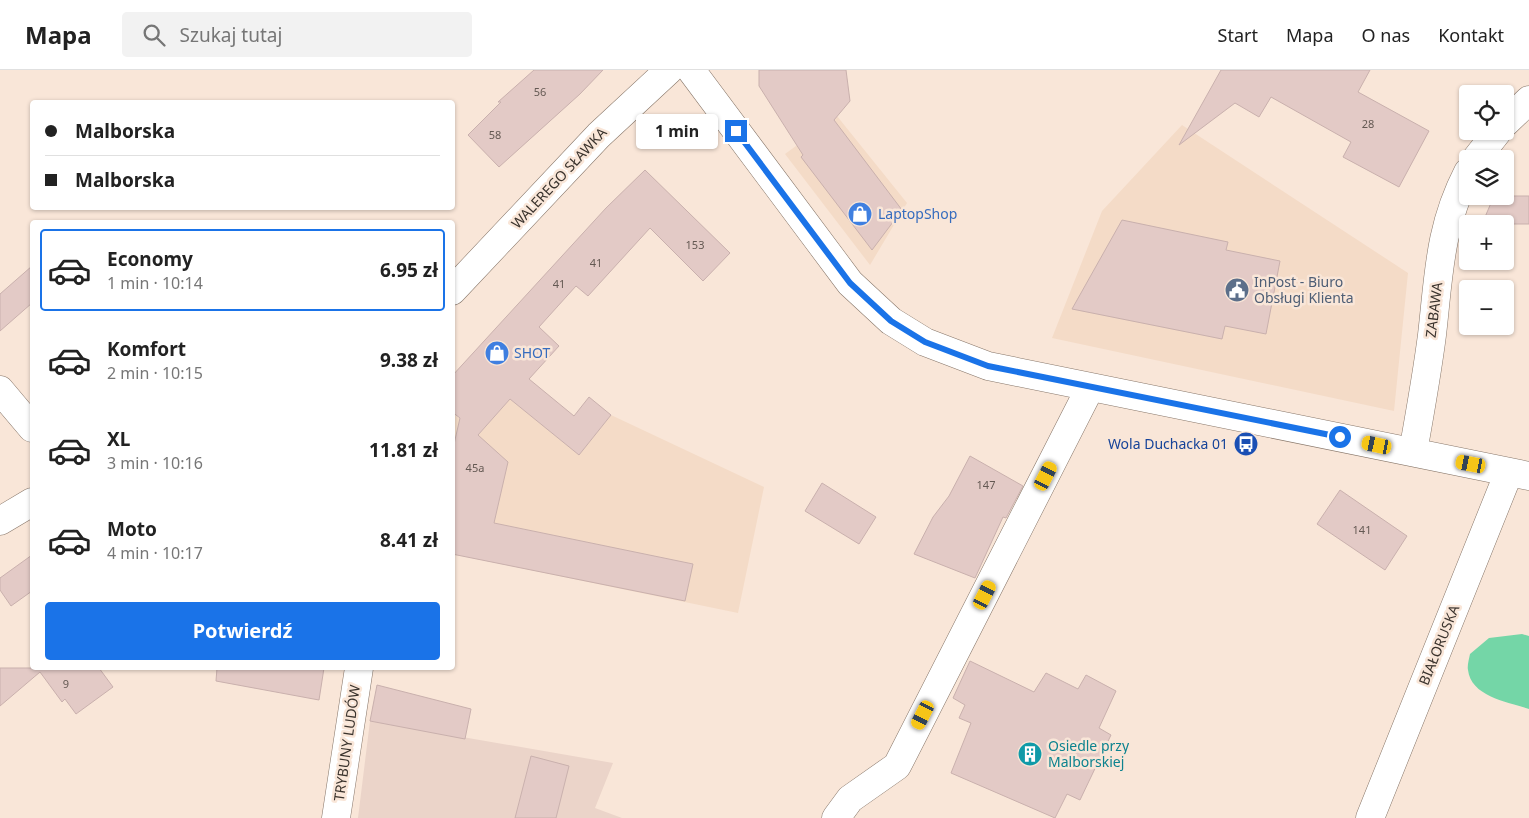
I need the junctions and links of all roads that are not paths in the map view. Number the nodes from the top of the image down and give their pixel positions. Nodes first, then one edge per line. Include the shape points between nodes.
1 (669, 70) edge
2 (691, 70) edge
3 (1529, 100) edge
4 (1514, 114) edge
5 (1491, 140) edge
6 (1483, 150) edge
7 (1459, 189) edge
8 (455, 289) edge
9 (1090, 388) junction
10 (0, 390) edge
11 (30, 426) edge
12 (1414, 452) junction
13 (1519, 474) edge
14 (30, 503) edge
15 (0, 521) edge
16 (359, 670) edge
17 (336, 818) edge
18 (836, 818) edge
19 (1370, 818) edge

1 - 8 street, WALEREGO SŁAWKA via 599,135
2 - 9 street via 850,283 891,321 925,342 988,366
3 - 4 street
5 - 6 street
7 - 12 street, ZABAWA via 1445,229
9 - 12 street
9 - 18 street via 897,766 850,799
10 - 11 street
12 - 13 street
13 - 19 street, BIAŁORUSKA
14 - 15 street
16 - 17 street, TRYBUNY LUDÓW

